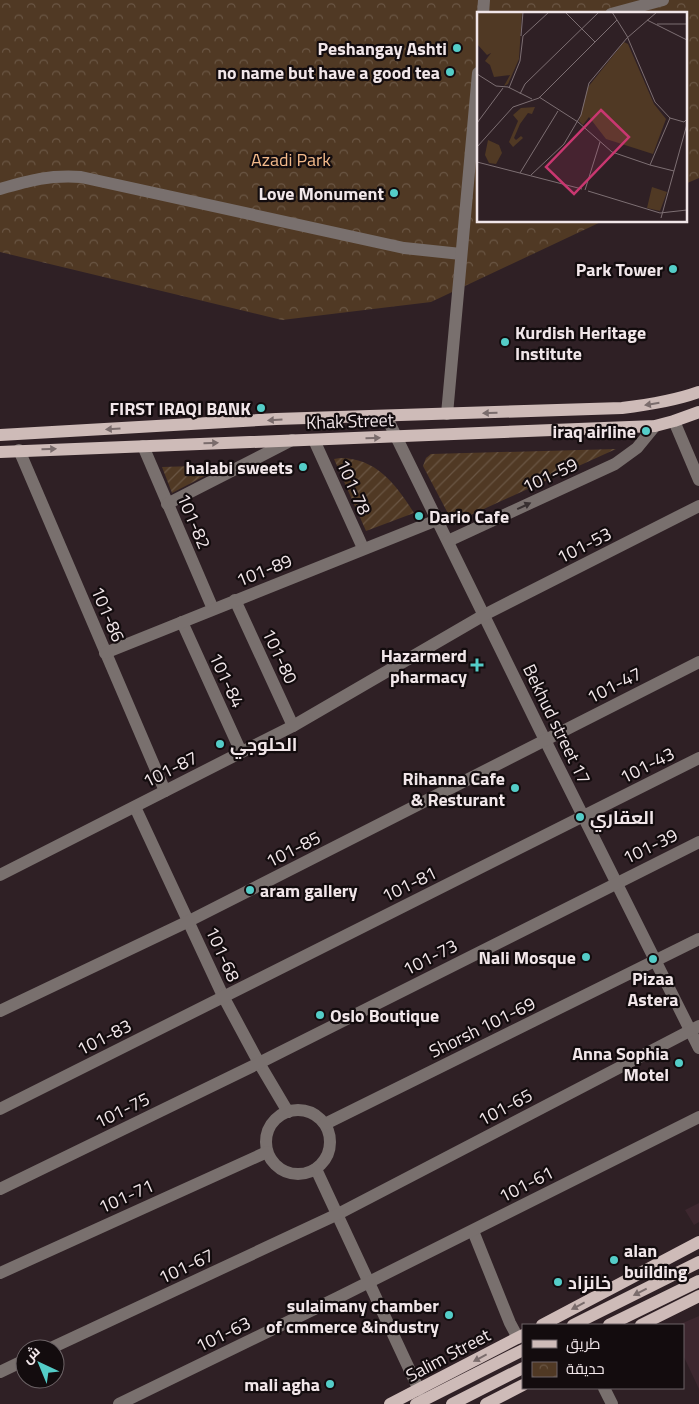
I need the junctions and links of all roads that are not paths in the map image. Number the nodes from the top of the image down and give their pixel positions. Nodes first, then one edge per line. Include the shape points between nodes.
1 (663, 0) edge
2 (618, 12) edge
3 (477, 84) edge
4 (0, 188) edge
5 (461, 254) junction
6 (699, 392) edge
7 (699, 412) edge
8 (447, 414) junction
9 (386, 416) junction
10 (674, 421) junction
11 (655, 426) junction
12 (0, 435) edge
13 (396, 437) junction
14 (292, 440) junction
15 (314, 440) junction
16 (143, 446) junction
17 (20, 450) junction
18 (0, 452) edge
19 (699, 480) edge
20 (168, 504) junction
21 (699, 506) edge
22 (437, 520) junction
23 (448, 541) junction
24 (363, 548) junction
25 (236, 600) junction
26 (213, 610) junction
27 (484, 616) junction
28 (182, 622) junction
29 (105, 653) junction
30 (699, 662) edge
31 (293, 726) junction
32 (545, 740) junction
33 (241, 752) junction
34 (699, 758) edge
35 (165, 791) junction
36 (135, 806) junction
37 (584, 817) junction
38 (699, 842) edge
39 (0, 875) edge
40 (617, 882) junction
41 (189, 921) junction
42 (699, 939) edge
43 (655, 961) junction
44 (223, 996) junction
45 (0, 1010) edge
46 (694, 1028) edge
47 (699, 1048) edge
48 (259, 1063) junction
49 (0, 1109) edge
50 (288, 1112) junction
51 (699, 1116) edge
52 (325, 1124) junction
53 (267, 1152) junction
54 (316, 1170) junction
55 (0, 1188) edge
56 (338, 1214) junction
57 (473, 1230) junction
58 (699, 1242) edge
59 (699, 1262) edge
60 (0, 1273) edge
61 (699, 1281) edge
62 (368, 1282) junction
63 (699, 1296) edge
64 (544, 1324) edge
65 (575, 1324) edge
66 (610, 1324) edge
67 (643, 1324) edge
68 (520, 1337) edge
69 (65, 1342) edge
70 (522, 1351) edge
71 (15, 1365) edge
72 (522, 1369) edge
73 (0, 1372) edge
74 (522, 1386) edge
75 (604, 1389) edge
76 (419, 1390) junction
77 (119, 1404) edge
78 (390, 1404) edge
79 (416, 1404) edge
80 (452, 1404) edge
81 (486, 1404) edge
82 (612, 1404) edge

1 - 2 street
3 - 5 street
4 - 5 street via 32,179 82,177 404,248
5 - 8 street
6 -> 8 main road via 622,408
7 - 10 main road, Khak Street
8 - 9 main road
9 -> 12 main road
9 - 13 street, Bekhud street 17
10 - 11 main road, Khak Street
10 - 19 street
11 - 13 main road, Khak Street
23 -> 11 street, 101-59 via 615,464 637,448
15 -> 13 main road, Khak Street
13 - 22 street, Bekhud street 17
14 - 15 main road, Khak Street
16 -> 14 main road, Khak Street
14 - 20 street
15 - 24 street, 101-78
17 -> 16 main road, Khak Street
16 - 20 street, 101-82
17 - 18 main road, Khak Street
17 - 29 street, 101-86
20 - 26 street, 101-82
21 - 27 street, 101-53
22 - 23 street, Bekhud street 17
22 - 24 street, 101-89
23 - 27 street, Bekhud street 17
24 - 25 street, 101-89
25 - 26 street, 101-89
25 - 31 street, 101-80
26 - 28 street, 101-89
27 - 31 street, 101-87
27 - 32 street, Bekhud street 17
28 - 29 street, 101-89
28 - 33 street, 101-84
29 - 35 street, 101-86
30 - 32 street, 101-47
31 - 33 street, 101-87
32 - 37 street, Bekhud street 17
32 - 41 street, 101-85
33 - 35 street, 101-87
34 - 37 street, 101-43
35 - 36 street, 101-87
36 - 39 street, 101-87
36 - 41 street, 101-68
37 - 40 street, Bekhud street 17
37 - 44 street, 101-81
38 - 40 street, 101-39
40 - 43 street, Bekhud street 17
40 - 48 street, 101-73
41 - 44 street, 101-68
41 - 45 street, 101-85
42 - 43 street, Shorsh 101-69
43 - 46 street, Bekhud street 17
43 - 52 street, Shorsh 101-69
44 - 48 street, 101-68
44 - 49 street, 101-83
46 - 47 street, Bekhud street 17
46 - 56 street, 101-65
48 - 50 street, 101-68
48 - 55 street, 101-75
50 - 52 street via 308,1112
50 - 53 street via 272,1123 266,1142
51 - 57 street, 101-61
52 - 54 street via 330,1143 324,1162
53 - 54 street via 271,1161 287,1173 307,1174
53 - 60 street, 101-71
54 - 56 street
56 - 62 street
56 - 69 street, 101-67
57 - 62 street, 101-61
57 - 68 street via 510,1323
58 -> 64 main road
59 -> 65 main road
61 - 66 main road
62 - 76 street
62 - 77 street, 101-63
63 - 67 main road
68 -> 76 main road, Salim Street
70 - 79 main road, Salim Street
71 - 73 street
72 - 80 main road
74 - 81 main road
75 - 82 street
76 - 78 main road, Salim Street

